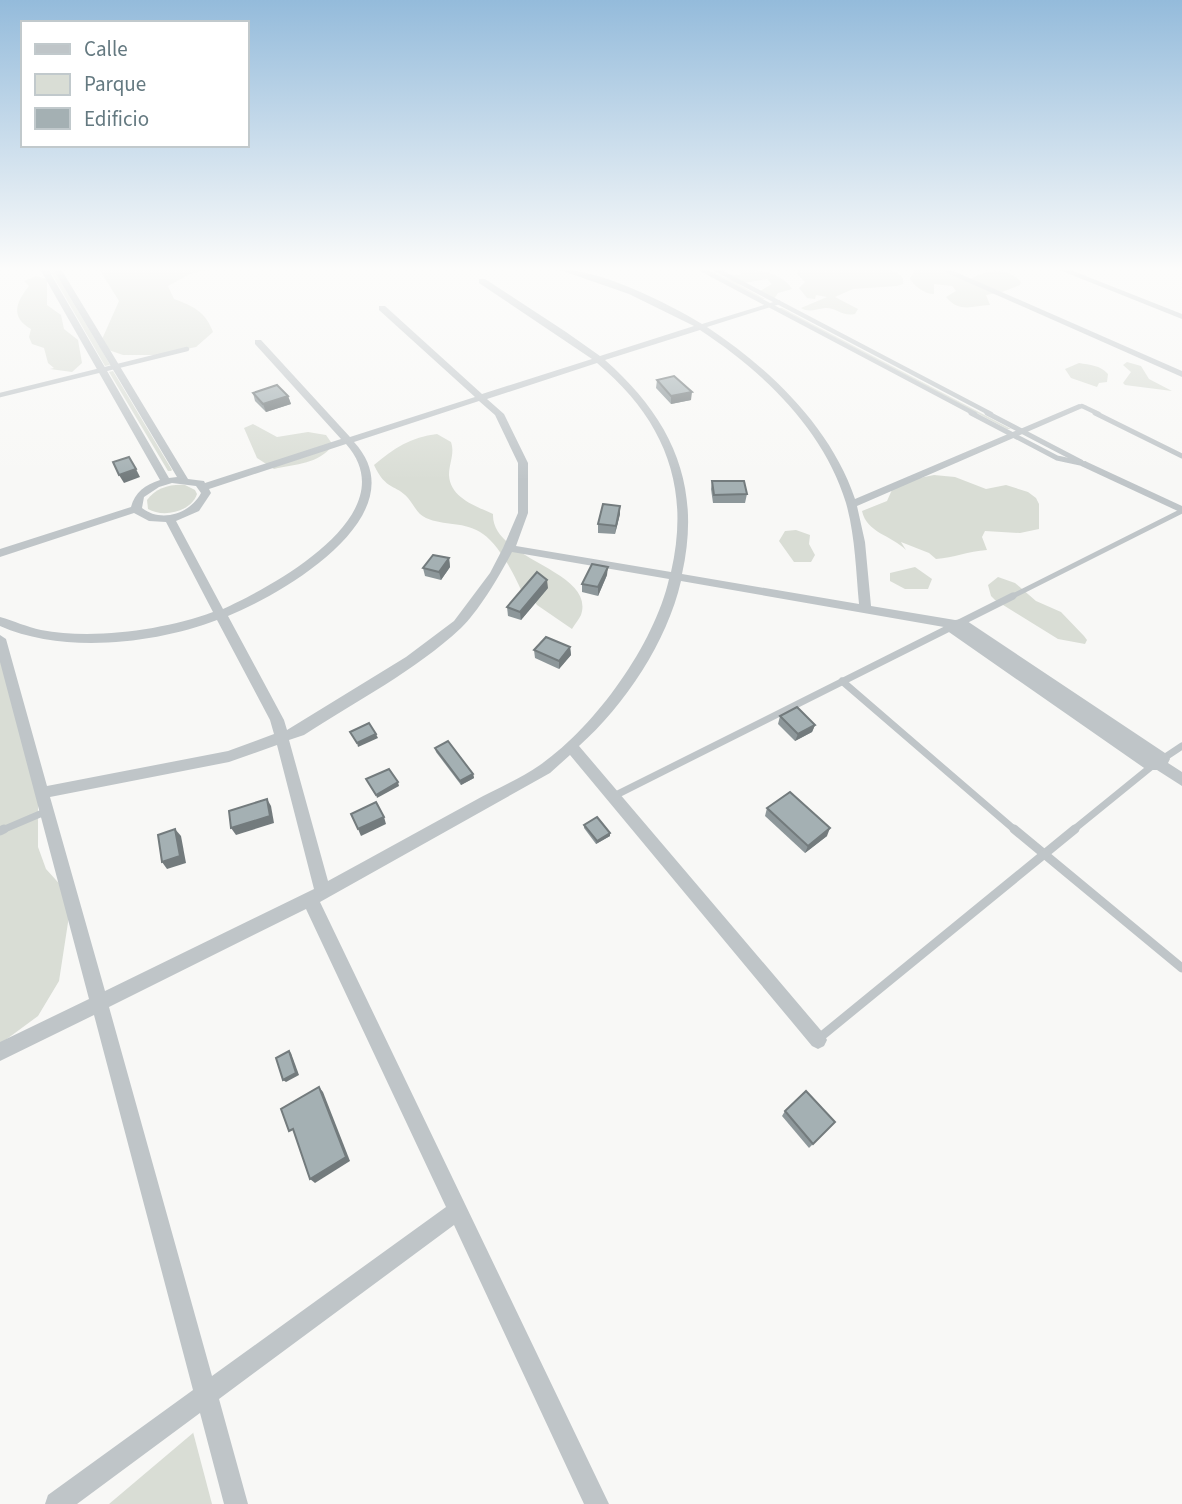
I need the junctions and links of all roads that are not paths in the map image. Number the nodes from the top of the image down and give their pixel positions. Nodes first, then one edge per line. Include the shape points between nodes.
1 (84, 339) edge
2 (101, 339) edge
3 (416, 339) edge
4 (567, 339) edge
5 (662, 339) edge
6 (723, 339) edge
7 (839, 339) edge
8 (839, 339) edge
9 (1102, 339) edge
10 (258, 342) dead end
11 (187, 349) dead end
12 (598, 360) junction
13 (117, 366) junction
14 (102, 370) junction
15 (1182, 374) edge
16 (0, 395) edge
17 (481, 398) junction
18 (1082, 405) joint
19 (1019, 433) junction
20 (348, 441) junction
21 (1182, 456) edge
22 (1085, 464) junction
23 (183, 479) junction
24 (166, 481) junction
25 (204, 487) junction
26 (852, 504) junction
27 (136, 509) junction
28 (1182, 511) edge
29 (169, 518) junction
30 (509, 548) junction
31 (0, 553) edge
32 (678, 577) junction
33 (865, 609) junction
34 (220, 615) junction
35 (0, 621) edge
36 (955, 624) junction
37 (0, 639) edge
38 (842, 681) junction
39 (283, 737) junction
40 (1182, 746) edge
41 (572, 747) junction
42 (1157, 763) junction
43 (1182, 780) edge
44 (614, 796) junction
45 (45, 802) junction
46 (0, 831) edge
47 (1045, 856) junction
48 (316, 895) junction
49 (1182, 968) edge
50 (100, 1004) junction
51 (818, 1040) joint
52 (0, 1052) edge
53 (458, 1210) junction
54 (206, 1394) junction
55 (57, 1504) edge
56 (236, 1504) edge
57 (597, 1504) edge

1 - 14 street
2 - 13 street
3 - 17 street
4 - 12 street
5 - 12 street
6 - 26 street via 784,392 840,472
7 - 19 lane
8 - 19 lane
9 - 15 street
10 - 20 street
11 - 13 lane
12 - 17 street
12 - 32 street via 637,396 675,462 684,512
13 - 14 lane
13 - 23 street
14 - 16 lane
14 - 24 street
17 - 20 street
17 - 30 street via 499,414 523,463 523,513
18 - 19 street
18 - 21 lane
19 - 22 lane
19 - 22 lane via 1064,461
19 - 26 street
20 - 25 street
20 - 34 street via 359,453 367,480 365,494 346,529 299,573
22 - 28 street
23 - 24 street
23 - 25 street
24 - 27 street via 139,496
25 - 29 street via 199,505
26 - 33 street
27 - 29 street via 148,517
27 - 31 street
28 - 36 lane
29 - 34 street
30 - 32 street
30 - 39 street via 458,624 341,706
32 - 33 street
32 - 41 street via 651,644 618,695
33 - 36 street
34 - 35 street via 170,628 92,638 37,633
34 - 39 street
36 - 38 lane
36 - 42 street
37 - 45 street
38 - 44 lane
38 - 47 lane
39 - 45 street via 229,756
39 - 48 street
40 - 42 lane
41 - 44 street
41 - 48 street via 545,769
42 - 43 street
42 - 47 lane
44 - 51 street
45 - 46 lane
45 - 50 street
47 - 49 lane
47 - 51 lane
48 - 50 street
48 - 53 street
50 - 52 street
50 - 54 street
53 - 54 street
53 - 57 street
54 - 55 street
54 - 56 street

